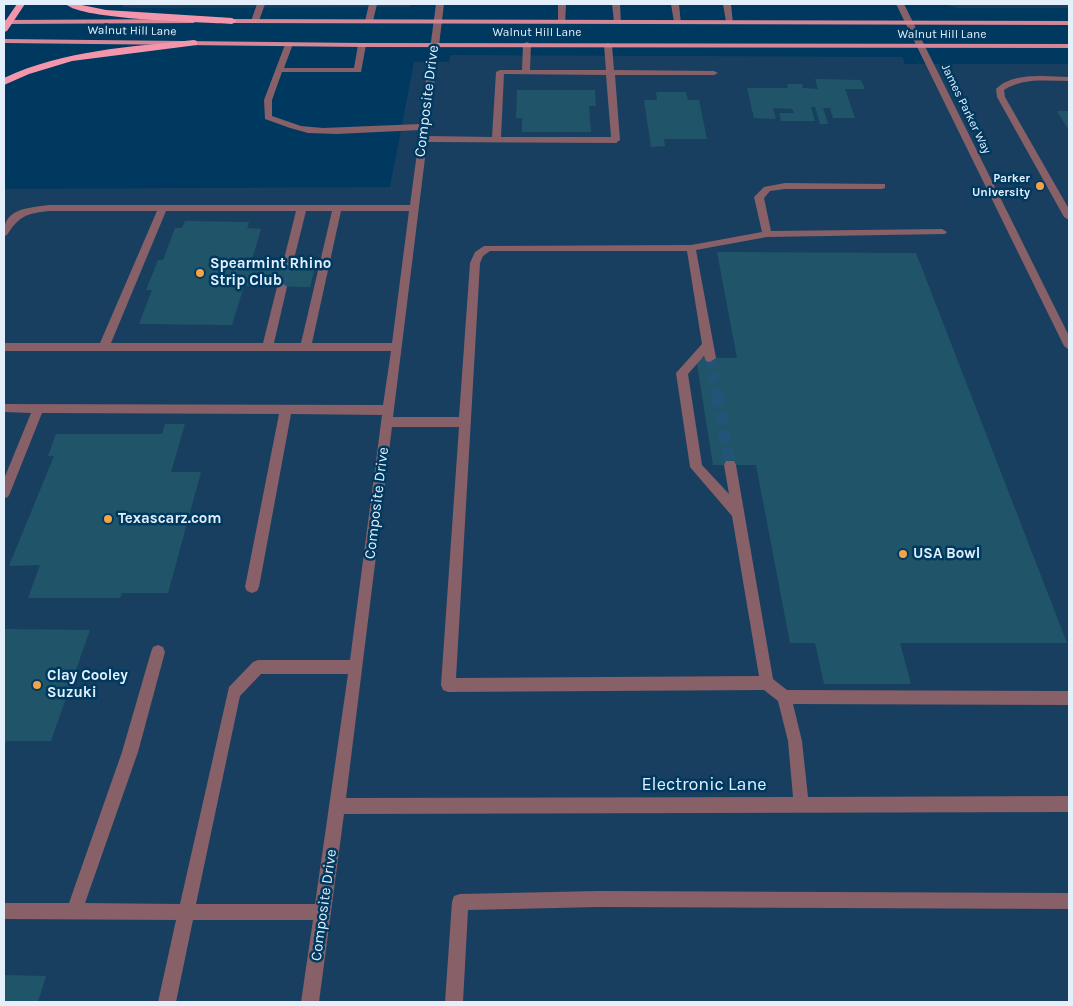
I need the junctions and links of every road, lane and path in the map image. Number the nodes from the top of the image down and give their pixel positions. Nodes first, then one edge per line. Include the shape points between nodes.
1 (21, 4) edge
2 (70, 4) edge
3 (261, 4) edge
4 (373, 4) edge
5 (440, 4) edge
6 (562, 4) edge
7 (616, 4) edge
8 (675, 4) edge
9 (727, 4) edge
10 (900, 4) edge
11 (232, 21) junction
12 (255, 21) junction
13 (369, 21) junction
14 (437, 22) junction
15 (562, 22) junction
16 (618, 22) junction
17 (678, 22) junction
18 (730, 22) junction
19 (909, 23) junction
20 (1069, 23) edge
21 (5, 24) edge
22 (4, 41) edge
23 (194, 43) junction
24 (289, 44) junction
25 (434, 44) junction
26 (527, 44) junction
27 (362, 45) junction
28 (608, 45) junction
29 (920, 46) junction
30 (1069, 46) edge
31 (279, 70) junction
32 (526, 72) junction
33 (610, 72) junction
34 (714, 73) dead end
35 (1069, 79) edge
36 (4, 82) edge
37 (424, 127) junction
38 (422, 139) junction
39 (496, 139) junction
40 (882, 186) dead end
41 (163, 208) junction
42 (302, 208) junction
43 (337, 208) junction
44 (413, 208) junction
45 (1069, 217) edge
46 (942, 232) dead end
47 (4, 233) edge
48 (767, 234) junction
49 (691, 248) junction
50 (288, 263) tunnel mouth
51 (282, 287) tunnel mouth
52 (1064, 326) edge
53 (708, 345) junction
54 (104, 346) junction
55 (268, 346) junction
56 (306, 346) junction
57 (1069, 346) edge
58 (4, 347) edge
59 (396, 347) junction
60 (710, 358) tunnel mouth
61 (39, 407) junction
62 (4, 408) edge
63 (286, 409) junction
64 (388, 416) junction
65 (465, 422) junction
66 (730, 465) tunnel mouth
67 (4, 493) edge
68 (737, 512) junction
69 (252, 587) dead end
70 (158, 652) dead end
71 (356, 668) junction
72 (767, 683) junction
73 (784, 697) junction
74 (1069, 698) edge
75 (1069, 804) edge
76 (801, 805) junction
77 (338, 806) junction
78 (1069, 901) edge
79 (4, 911) edge
80 (74, 911) junction
81 (186, 912) junction
82 (322, 912) junction
83 (167, 1002) edge
84 (310, 1002) edge
85 (454, 1002) edge

1 - 21 highway
2 - 11 highway via 106,13
3 - 12 street
4 - 13 street
5 - 14 street, Composite Drive
6 - 15 street
7 - 16 street
8 - 17 street
9 - 18 street
10 - 19 street, James Parker Way
11 - 12 main road, Walnut Hill Lane
11 - 21 main road, Walnut Hill Lane
12 - 13 main road, Walnut Hill Lane
13 - 14 main road, Walnut Hill Lane
14 - 15 main road, Walnut Hill Lane
14 - 25 street, Composite Drive
15 - 16 main road, Walnut Hill Lane
16 - 17 main road, Walnut Hill Lane
17 - 18 main road, Walnut Hill Lane
18 - 19 main road, Walnut Hill Lane
19 - 20 main road, Walnut Hill Lane
19 - 29 street, James Parker Way
22 - 23 main road, Walnut Hill Lane
23 - 24 main road, Walnut Hill Lane
23 - 36 highway via 72,58 27,71
24 - 27 main road, Walnut Hill Lane
24 - 31 street
25 - 26 main road, Walnut Hill Lane
25 - 27 main road, Walnut Hill Lane
25 - 37 street, Composite Drive
26 - 28 main road, Walnut Hill Lane
26 - 32 street
27 - 31 street via 358,70
28 - 29 main road, Walnut Hill Lane
28 - 33 street
29 - 30 main road, Walnut Hill Lane
29 - 52 street, James Parker Way
31 - 37 street via 268,100 268,117 306,130 368,131
32 - 33 street
32 - 39 street via 500,72
33 - 34 street
33 - 39 street via 616,140
35 - 45 street via 1021,79 1008,82 1000,89
37 - 38 street, Composite Drive
38 - 39 street
38 - 44 street, Composite Drive
40 - 48 street via 785,186 767,189 759,197
41 - 42 street
41 - 47 street via 48,208 27,211 13,217
41 - 54 street
42 - 43 street
42 - 50 street
43 - 44 street
43 - 56 street
44 - 59 street, Composite Drive
46 - 48 street
48 - 49 street
49 - 53 street
49 - 65 street via 488,248 479,254 475,263
51 - 55 street
52 - 57 street, James Parker Way
53 - 60 street
53 - 68 street via 682,373 696,467
54 - 55 street
54 - 58 street
55 - 56 street
56 - 59 street
59 - 64 street, Composite Drive
61 - 62 street
61 - 63 street
61 - 67 street
63 - 64 street
63 - 69 street
64 - 65 street
64 - 71 street, Composite Drive
65 - 72 street via 448,685
66 - 68 street
68 - 72 street
70 - 80 street via 130,752
71 - 77 street, Composite Drive
71 - 81 street via 258,668 234,692
72 - 73 street
73 - 74 street
73 - 76 street via 795,741
75 - 76 street, Electronic Lane
76 - 77 street, Electronic Lane
77 - 82 street, Composite Drive
78 - 85 street via 598,899 460,902
79 - 80 street
80 - 81 street
81 - 82 street
81 - 83 street
82 - 84 street, Composite Drive

